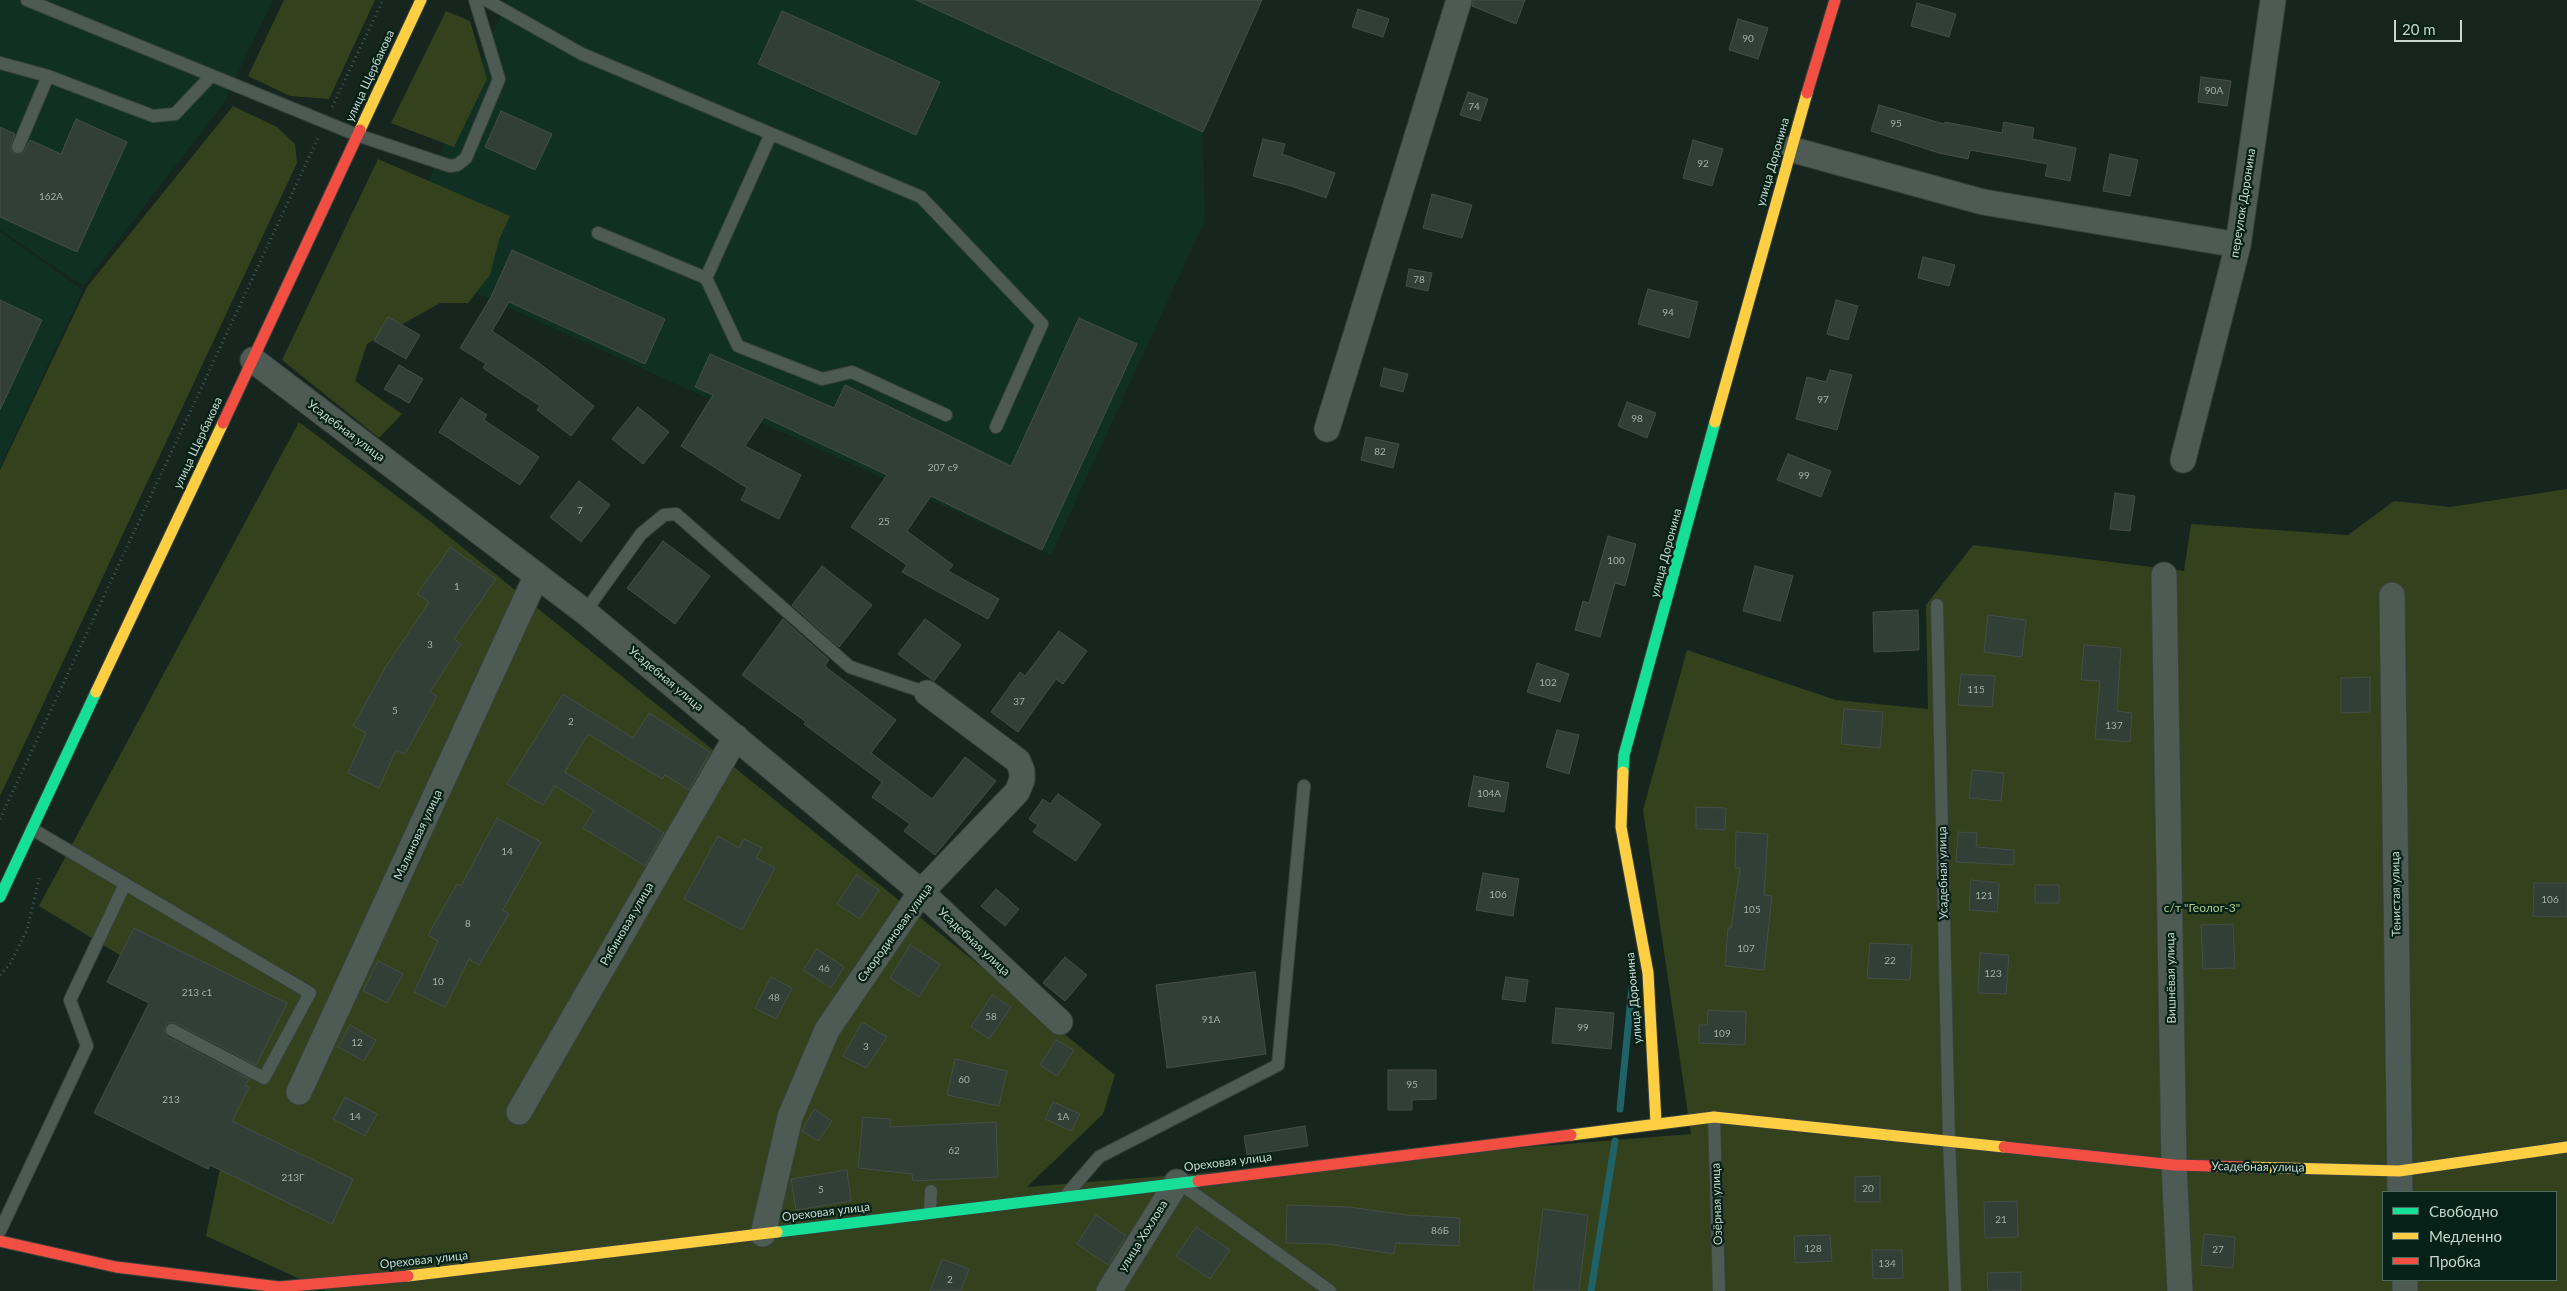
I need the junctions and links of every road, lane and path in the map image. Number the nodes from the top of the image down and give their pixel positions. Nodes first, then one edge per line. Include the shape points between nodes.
1 (383, 0) edge
2 (421, 0) edge
3 (474, 0) edge
4 (486, 0) edge
5 (1459, 0) edge
6 (1835, 0) edge
7 (2273, 0) edge
8 (36, 1) edge
9 (502, 3) edge
10 (0, 63) edge
11 (48, 76) junction
12 (211, 76) junction
13 (325, 122) junction
14 (771, 134) junction
15 (357, 136) junction
16 (18, 147) dead end
17 (1790, 149) junction
18 (598, 233) dead end
19 (2238, 245) junction
20 (706, 278) junction
21 (253, 360) junction
22 (946, 415) dead end
23 (996, 427) dead end
24 (1326, 429) dead end
25 (2183, 460) dead end
26 (2164, 575) dead end
27 (536, 577) junction
28 (2392, 595) dead end
29 (1937, 605) dead end
30 (585, 612) junction
31 (927, 693) joint
32 (736, 737) junction
33 (1304, 786) dead end
34 (0, 819) edge
35 (32, 829) junction
36 (40, 874) dead end
37 (125, 884) junction
38 (922, 892) junction
39 (0, 897) edge
40 (0, 975) edge
41 (1060, 1022) dead end
42 (172, 1030) dead end
43 (299, 1092) dead end
44 (519, 1112) dead end
45 (1714, 1117) junction
46 (1656, 1124) junction
47 (1949, 1140) junction
48 (2567, 1147) edge
49 (2174, 1165) junction
50 (2400, 1181) edge
51 (1177, 1182) junction
52 (931, 1191) dead end
53 (1065, 1195) junction
54 (930, 1212) junction
55 (0, 1231) edge
56 (763, 1234) junction
57 (0, 1242) edge
58 (1109, 1291) edge
59 (1330, 1291) edge
60 (1719, 1291) edge
61 (1955, 1291) edge
62 (2180, 1291) edge

1 - 13 path
2 - 15 street, улица Щербакова
3 - 15 lane via 500,79 466,158 458,165 450,166
4 - 9 lane
5 - 24 street
6 - 17 street, улица Доронина
7 - 19 street, переулок Доронина
8 - 12 lane
9 - 14 lane via 582,54
10 - 11 lane
11 - 12 lane via 153,116 175,114
11 - 16 lane
12 - 13 lane
13 - 15 lane
13 - 34 path
14 - 20 lane
14 - 23 lane via 921,197 1042,324
15 - 21 street, улица Щербакова
17 - 19 street via 1983,202
17 - 46 street, улица Доронина via 1624,756 1621,827 1648,973
18 - 20 lane
19 - 25 street, переулок Доронина
20 - 22 lane via 738,346 822,379 852,372
21 - 27 street, Усадебная улица
21 - 35 street, улица Щербакова
26 - 49 street, Вишнёвая улица
27 - 30 street, Усадебная улица
27 - 43 street, Малиновая улица
28 - 50 street, Тенистая улица
29 - 47 lane, Усадебная улица
30 - 31 lane via 641,534 664,515 676,514 850,667
30 - 32 street, Усадебная улица
31 - 38 street, Смородиновая улица via 1018,761 1022,780 1017,792
32 - 38 street, Усадебная улица
32 - 44 street, Рябиновая улица
33 - 53 lane via 1278,1065 1099,1157
35 - 37 lane
35 - 39 street, улица Щербакова
36 - 40 path via 27,930 10,964
37 - 42 lane via 310,993 264,1078
37 - 55 lane via 70,1000 86,1046
38 - 41 street, Усадебная улица
38 - 56 street, Смородиновая улица via 827,1030 790,1117
45 - 46 street, Усадебная улица
45 - 47 street, Усадебная улица
45 - 60 lane, Озёрная улица
46 - 51 street, Ореховая улица
47 - 49 street, Усадебная улица
47 - 61 lane, Усадебная улица
48 - 50 street, Усадебная улица
49 - 50 street, Усадебная улица
49 - 62 street, Вишнёвая улица
51 - 53 street, Ореховая улица
51 - 58 street, улица Хохлова
51 - 59 lane
52 - 54 lane
53 - 54 street, Ореховая улица
54 - 56 street, Ореховая улица
56 - 57 street, Ореховая улица via 418,1275 279,1287 116,1267

